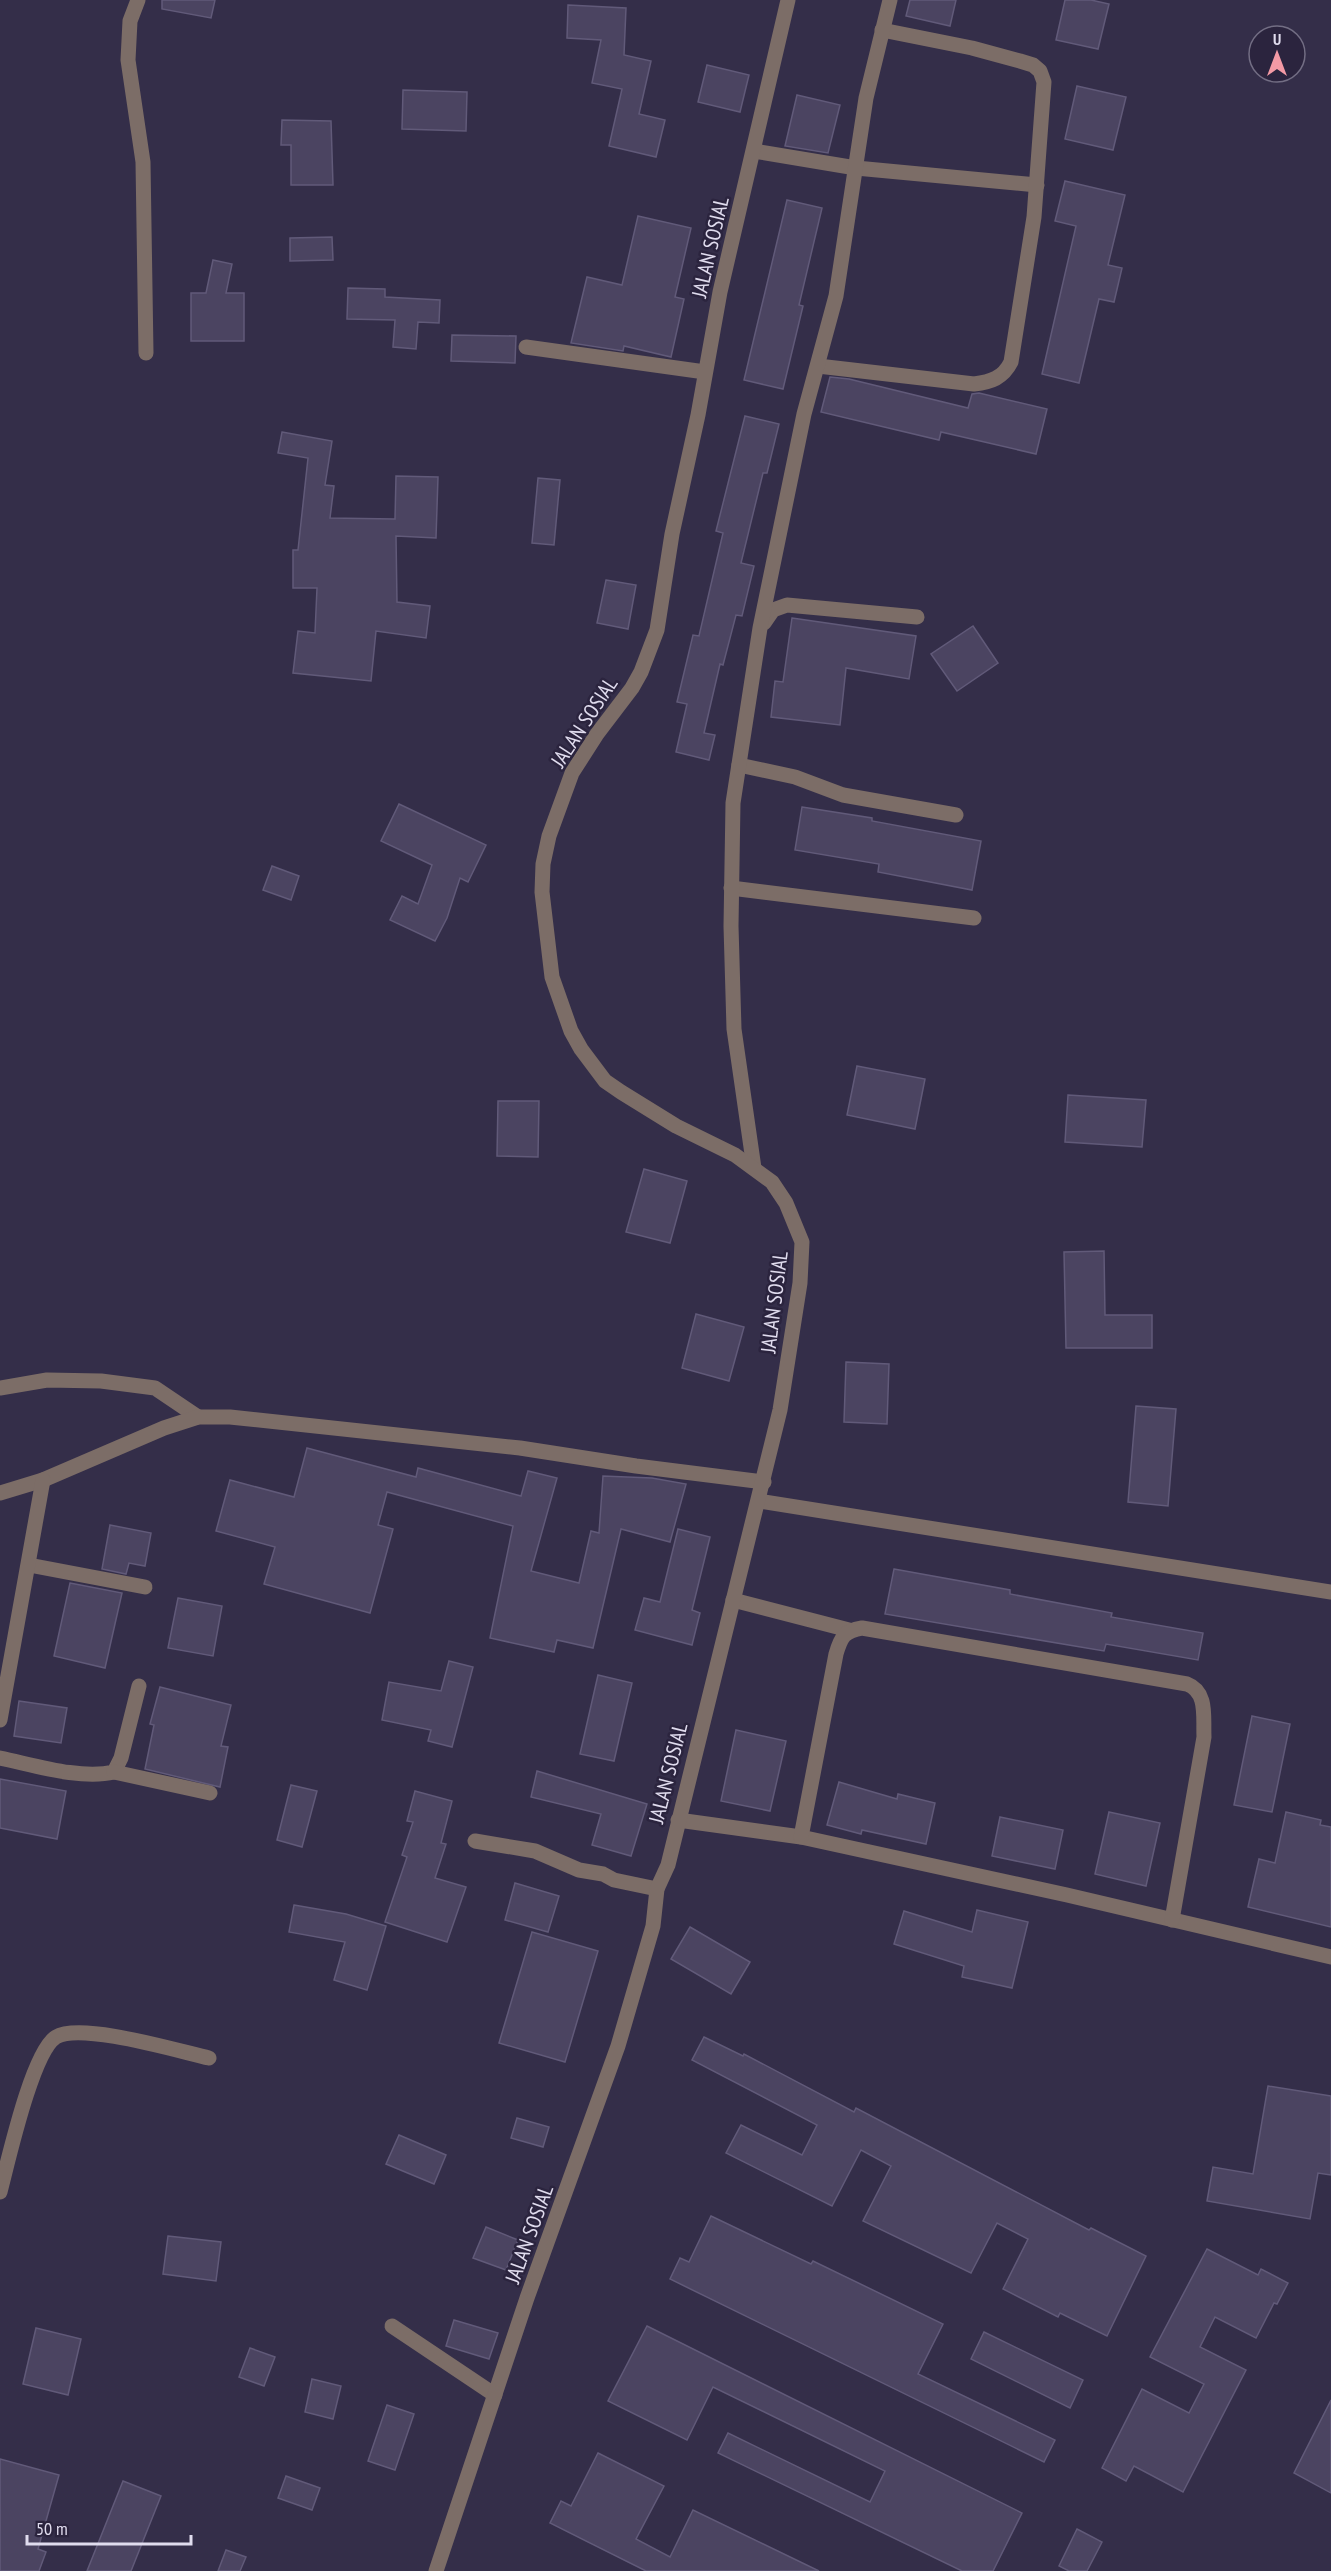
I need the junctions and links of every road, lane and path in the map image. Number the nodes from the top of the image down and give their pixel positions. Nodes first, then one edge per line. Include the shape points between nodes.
1 (138, 0) edge
2 (788, 0) edge
3 (890, 0) edge
4 (882, 30) junction
5 (754, 151) junction
6 (856, 168) junction
7 (1037, 185) junction
8 (526, 347) dead end
9 (146, 353) dead end
10 (818, 366) junction
11 (705, 372) junction
12 (917, 617) dead end
13 (760, 628) junction
14 (739, 765) junction
15 (956, 815) dead end
16 (731, 888) junction
17 (974, 918) dead end
18 (754, 1168) junction
19 (0, 1388) edge
20 (198, 1417) junction
21 (43, 1480) junction
22 (764, 1482) junction
23 (0, 1493) edge
24 (759, 1501) junction
25 (29, 1565) junction
26 (145, 1587) dead end
27 (1331, 1592) edge
28 (733, 1600) junction
29 (849, 1630) junction
30 (139, 1686) dead end
31 (0, 1720) edge
32 (0, 1758) edge
33 (114, 1772) junction
34 (210, 1793) dead end
35 (678, 1820) junction
36 (801, 1837) junction
37 (474, 1841) dead end
38 (657, 1889) junction
39 (1172, 1920) junction
40 (1331, 1957) edge
41 (209, 2058) dead end
42 (0, 2192) edge
43 (392, 2326) dead end
44 (495, 2395) junction
45 (436, 2571) edge

1 - 9 street via 130,21 128,60 144,171
2 - 5 street, JALAN SOSIAL
3 - 4 street
4 - 6 street via 866,98
4 - 7 street via 972,48 1033,65 1040,71 1044,110
5 - 6 street
5 - 11 street, JALAN SOSIAL
6 - 7 street
6 - 10 street via 838,284
7 - 10 street via 1027,272 1006,372 992,381 974,384
8 - 11 street
10 - 13 street
11 - 18 street, JALAN SOSIAL via 657,630 632,688 572,773 549,836 542,892 547,949 561,1006 571,1031 605,1081 676,1126
12 - 13 street via 787,605 772,610
13 - 14 street
14 - 15 street via 795,777 843,795
14 - 16 street via 733,802
16 - 17 street
16 - 18 street via 734,1029
18 - 22 street, JALAN SOSIAL via 772,1182 786,1203 802,1242 790,1349
19 - 20 street via 47,1380 155,1388
20 - 21 street
20 - 22 street via 231,1417 520,1448
21 - 23 street
21 - 25 street
22 - 24 street, JALAN SOSIAL
24 - 27 street
24 - 28 street, JALAN SOSIAL
25 - 26 street
25 - 31 street
28 - 29 street
28 - 35 street, JALAN SOSIAL
29 - 36 street via 841,1637 836,1654
29 - 39 street via 862,1628 1155,1677 1196,1688 1203,1708 1204,1737
30 - 33 street
32 - 33 street via 74,1773
33 - 34 street
35 - 36 street
35 - 38 street, JALAN SOSIAL via 668,1865
36 - 39 street
37 - 38 street via 535,1851 579,1870
38 - 44 street, JALAN SOSIAL via 633,2000
39 - 40 street
41 - 42 street via 97,2033 74,2032 55,2038 43,2053 32,2080
43 - 44 street
44 - 45 street, JALAN SOSIAL

